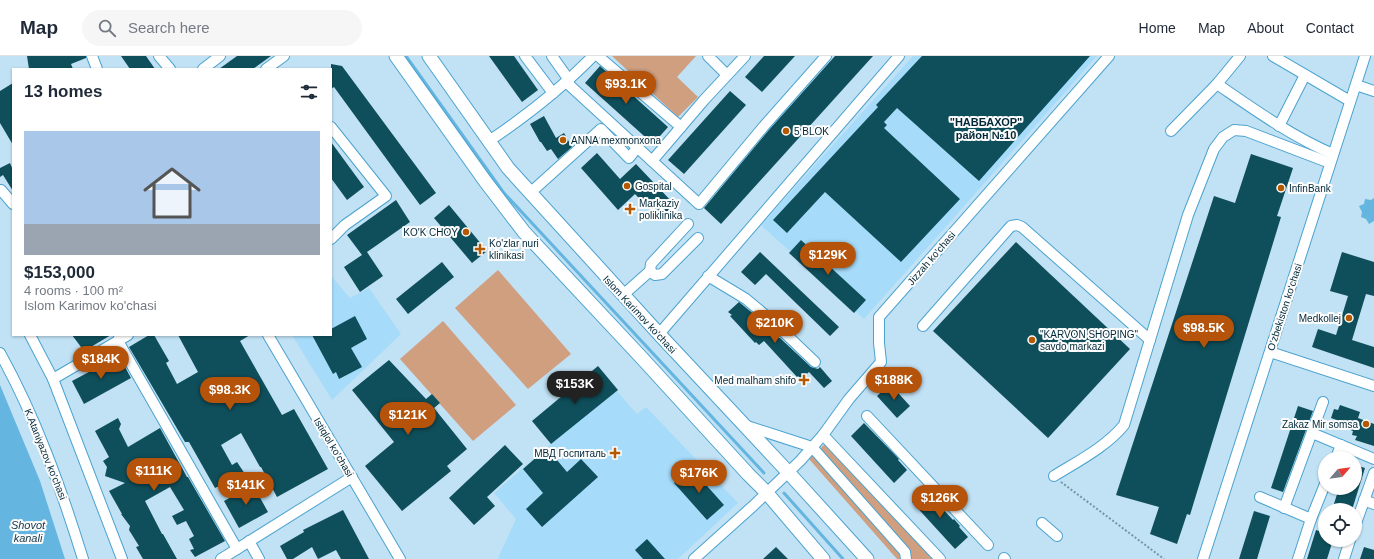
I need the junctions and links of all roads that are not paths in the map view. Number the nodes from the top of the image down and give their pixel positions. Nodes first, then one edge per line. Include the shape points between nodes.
1 (92, 56) edge
2 (159, 56) edge
3 (220, 56) edge
4 (284, 56) edge
5 (396, 56) edge
6 (429, 56) edge
7 (525, 56) edge
8 (552, 56) edge
9 (593, 56) edge
10 (598, 56) edge
11 (708, 56) edge
12 (745, 56) edge
13 (826, 56) edge
14 (899, 56) edge
15 (1109, 56) edge
16 (1240, 56) edge
17 (1273, 56) edge
18 (1365, 56) edge
19 (97, 68) edge
20 (169, 68) edge
21 (204, 68) edge
22 (267, 68) edge
23 (727, 75) junction
24 (1305, 75) junction
25 (568, 81) junction
26 (1217, 84) junction
27 (1356, 85) junction
28 (1374, 90) edge
29 (553, 93) junction
30 (1350, 101) junction
31 (1278, 126) junction
32 (681, 127) junction
33 (332, 128) edge
34 (1171, 131) dead end
35 (489, 141) junction
36 (638, 148) junction
37 (1332, 159) junction
38 (652, 161) junction
39 (1, 190) edge
40 (530, 193) junction
41 (12, 203) edge
42 (688, 224) dead end
43 (332, 238) edge
44 (698, 238) dead end
45 (650, 271) junction
46 (708, 276) junction
47 (623, 295) junction
48 (923, 326) dead end
49 (659, 334) junction
50 (31, 336) edge
51 (269, 336) edge
52 (119, 338) edge
53 (1150, 340) junction
54 (1270, 352) junction
55 (0, 353) edge
56 (815, 362) dead end
57 (53, 379) junction
58 (1374, 386) edge
59 (1323, 402) dead end
60 (867, 416) dead end
61 (744, 425) junction
62 (1312, 433) junction
63 (823, 435) junction
64 (1341, 445) junction
65 (812, 447) junction
66 (1339, 451) edge
67 (1374, 459) edge
68 (788, 472) junction
69 (1374, 473) edge
70 (1054, 476) road end
71 (352, 477) junction
72 (766, 492) junction
73 (1321, 495) edge
74 (1260, 497) dead end
75 (1369, 502) edge
76 (1284, 508) junction
77 (1362, 514) edge
78 (1311, 519) junction
79 (1042, 523) dead end
80 (1057, 536) dead end
81 (249, 541) junction
82 (988, 545) dead end
83 (1348, 547) edge
84 (237, 549) junction
85 (83, 559) edge
86 (122, 559) edge
87 (221, 559) edge
88 (259, 559) edge
89 (400, 559) edge
90 (694, 559) edge
91 (823, 559) edge
92 (867, 559) edge
93 (906, 559) edge
94 (940, 559) edge
95 (1203, 559) edge
96 (1298, 559) edge
97 (1344, 559) edge

1 - 19 street
2 - 20 street
3 - 21 street
4 - 22 street
5 - 72 main road via 524,232
6 - 35 main road, Islom Karimov ko'chasi
7 - 29 street
8 - 25 street
9 - 25 street
10 - 32 street
11 - 23 street
12 - 23 street
13 - 38 street via 699,204
14 - 46 street
15 - 63 street, Jizzah ko'chasi via 879,317 881,362 848,399
16 - 26 street
17 - 24 street
18 - 27 street, O’zbekiston ko‘chasi
23 - 32 street
24 - 30 street
24 - 31 street
25 - 29 street
25 - 36 street
26 - 31 street
26 - 34 street
27 - 28 street
27 - 30 street, O’zbekiston ko‘chasi
29 - 35 street
30 - 37 street, O’zbekiston ko‘chasi
31 - 37 street
32 - 38 street
33 - 43 street via 386,196 345,225
35 - 40 main road, Islom Karimov ko'chasi
36 - 38 street
36 - 40 street via 629,158 601,129
37 - 53 street via 1246,131 1234,130 1223,137 1214,149 1188,214
37 - 54 street, O’zbekiston ko‘chasi
39 - 41 street
40 - 47 main road, Islom Karimov ko'chasi
42 - 45 street via 651,264
44 - 45 street via 662,274 655,275
45 - 47 street
46 - 49 street
46 - 56 street via 746,299
47 - 49 main road, Islom Karimov ko'chasi
48 - 53 street via 1011,226 1017,225
49 - 61 main road, Islom Karimov ko'chasi
50 - 57 street
51 - 71 street, Istiqlol ko'chasi
52 - 57 street
52 - 84 street
53 - 70 street via 1124,425 1101,446
54 - 58 street
54 - 95 street, O’zbekiston ko‘chasi
55 - 85 street, K.Ataniyazov ko'chasi via 40,438
57 - 86 street
59 - 62 street
60 - 82 street
61 - 65 street
61 - 68 main road, Islom Karimov ko'chasi
62 - 64 street
62 - 76 street
63 - 65 street, Jizzah ko'chasi
63 - 94 street
64 - 66 street
64 - 67 street
65 - 68 street, Jizzah ko'chasi
65 - 93 street via 905,552
68 - 72 street, Jizzah ko'chasi
68 - 92 main road, Islom Karimov ko'chasi
69 - 75 street
71 - 81 street
71 - 89 street, Istiqlol ko'chasi
72 - 90 street, Jizzah ko'chasi
72 - 91 main road
73 - 78 street
74 - 76 street
75 - 77 street
76 - 78 street
78 - 96 street
79 - 80 street
81 - 84 street
81 - 88 street
83 - 97 street
84 - 87 street

